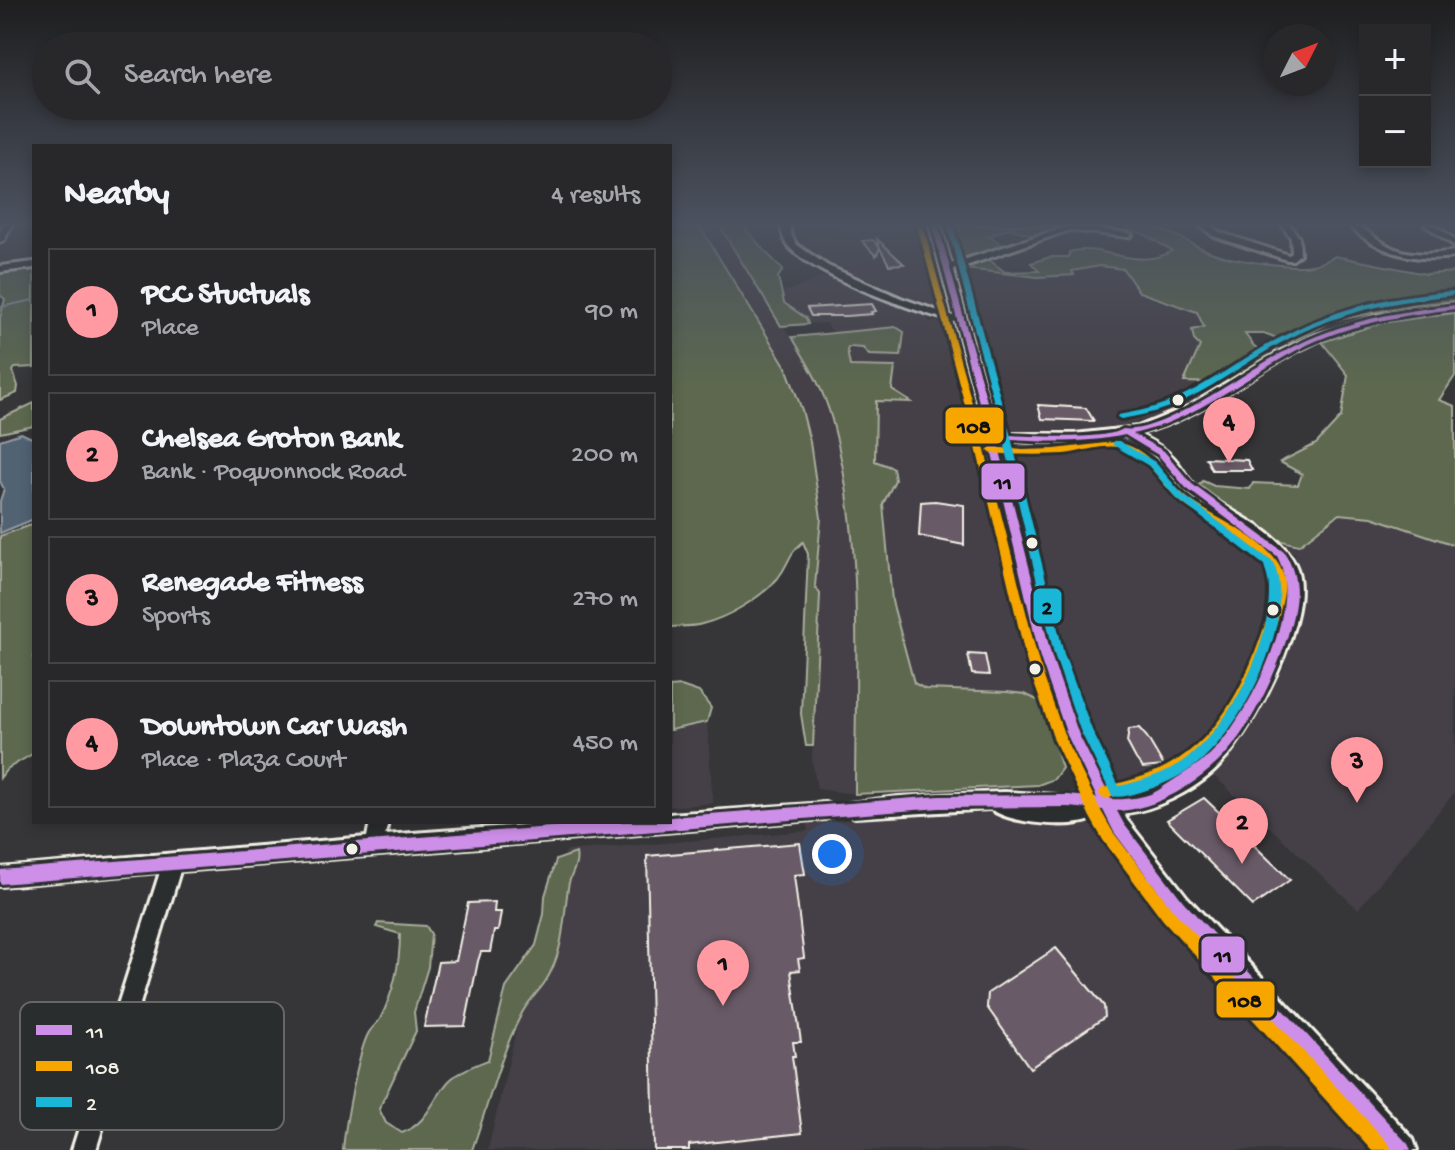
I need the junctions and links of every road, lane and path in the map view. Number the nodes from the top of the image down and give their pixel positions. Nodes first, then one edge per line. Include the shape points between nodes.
1 (853, 279) edge
2 (948, 279) edge
3 (1455, 307) edge
4 (959, 320) junction
5 (1154, 426) junction
6 (1123, 431) junction
7 (992, 436) junction
8 (1169, 460) junction
9 (1108, 807) junction
10 (855, 809) tunnel mouth
11 (825, 811) tunnel mouth
12 (672, 823) edge
13 (379, 824) edge
14 (653, 824) edge
15 (374, 845) junction
16 (173, 862) junction
17 (0, 877) edge
18 (130, 1002) edge
19 (90, 1130) edge
20 (84, 1150) edge
21 (1402, 1150) edge

1 - 4 street
2 - 4 main road
3 - 5 street via 1388,316 1321,336
4 - 7 main road
5 - 6 street
5 - 8 street via 1149,438
6 - 7 street via 1051,438
6 - 8 street
7 - 9 main road via 1046,658 1073,735
8 - 9 street via 1189,486 1281,554 1289,565 1290,599 1268,678 1223,749 1208,766 1167,790
9 - 10 street via 1079,816 1028,813 990,802
9 - 21 main road via 1178,906
11 - 12 street
13 - 15 street
14 - 15 street
15 - 16 street
16 - 17 street
16 - 18 street
19 - 20 street

